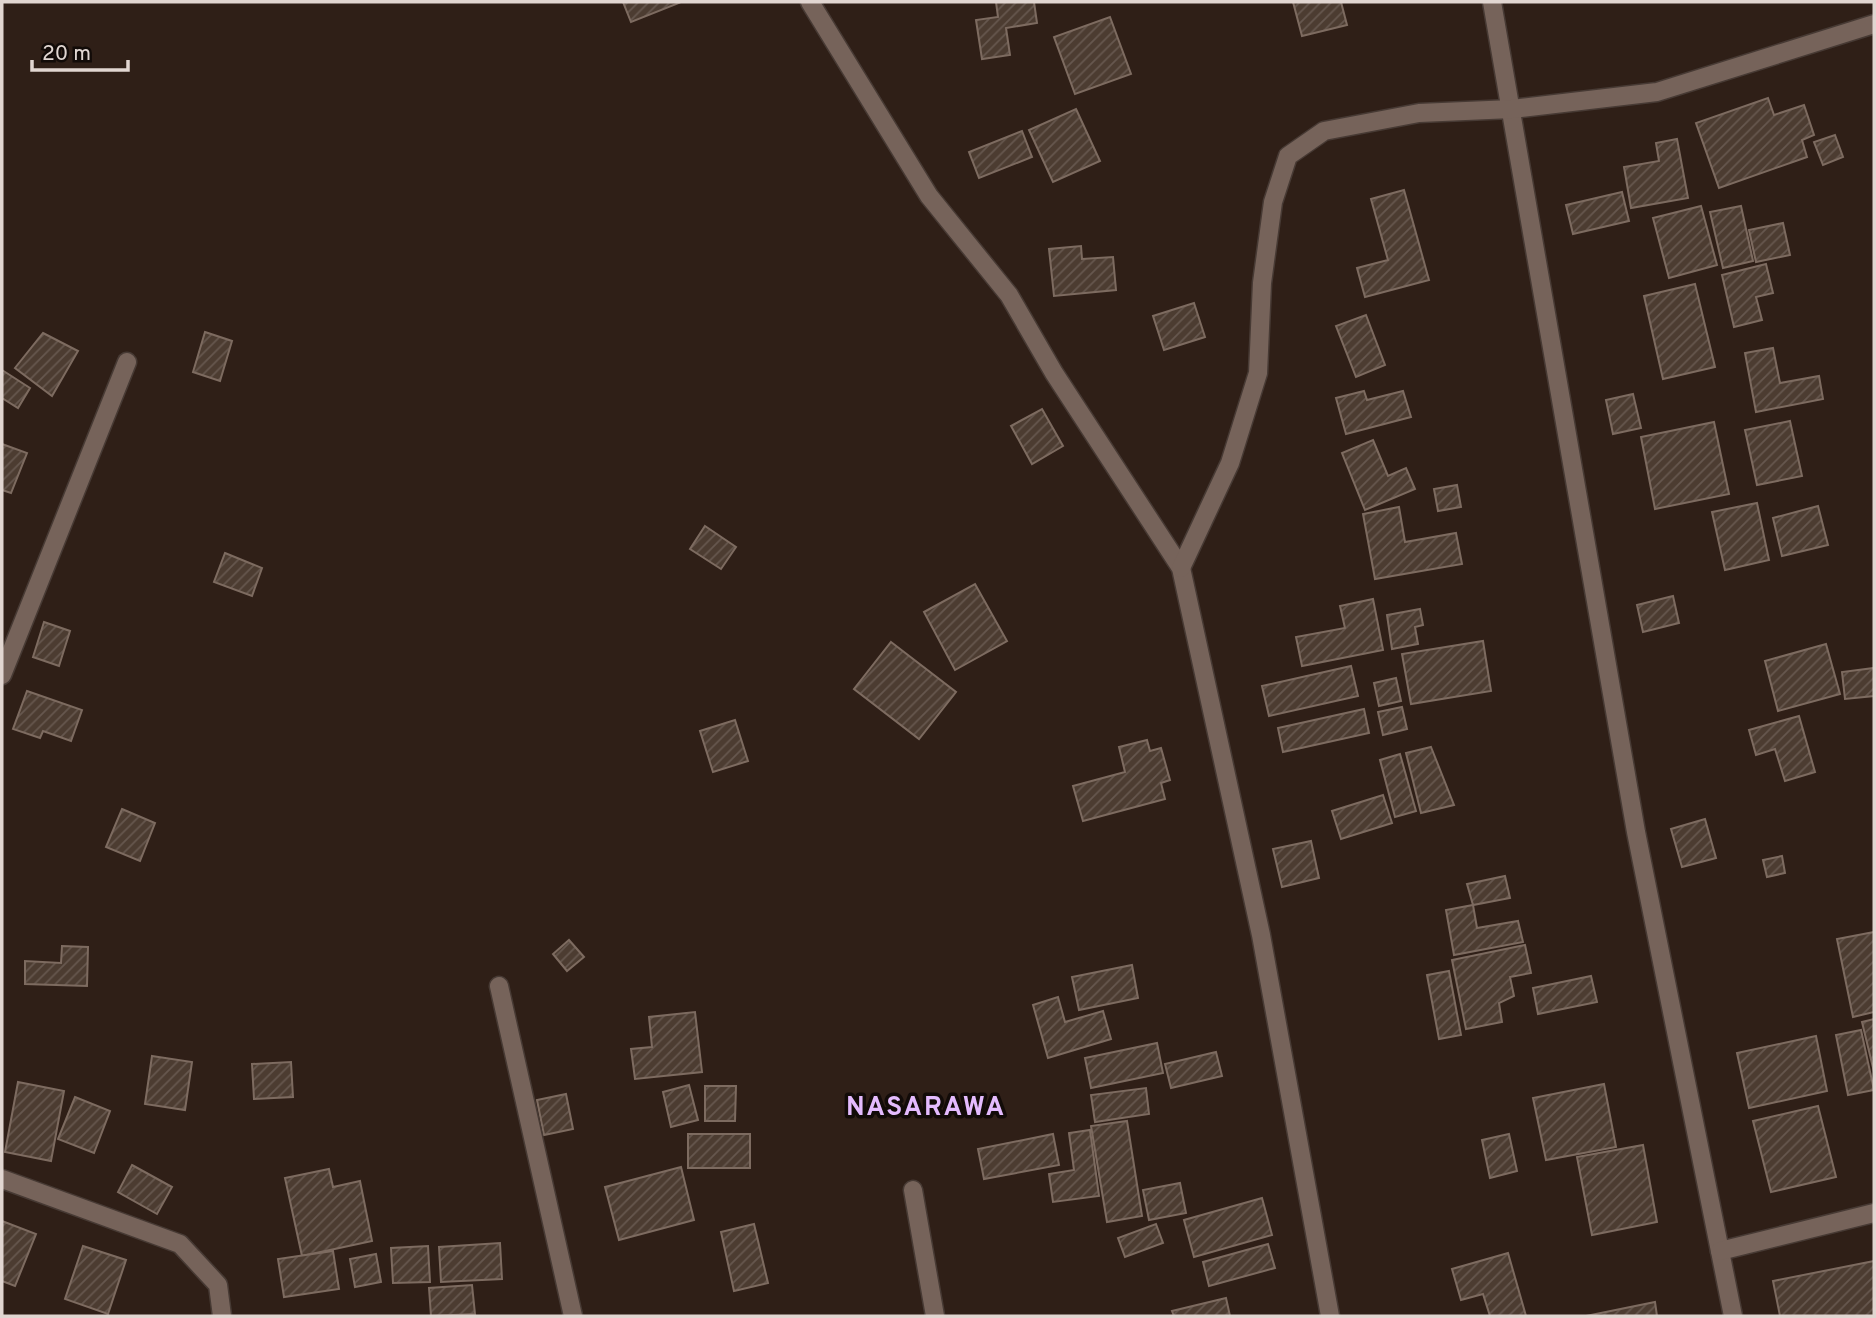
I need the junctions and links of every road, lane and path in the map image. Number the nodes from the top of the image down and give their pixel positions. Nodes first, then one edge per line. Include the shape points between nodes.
1 (810, 2) edge
2 (1492, 2) edge
3 (1874, 24) edge
4 (1512, 109) junction
5 (127, 362) dead end
6 (1181, 568) junction
7 (2, 675) edge
8 (499, 986) dead end
9 (2, 1179) edge
10 (914, 1190) dead end
11 (1874, 1213) edge
12 (1720, 1251) junction
13 (222, 1316) edge
14 (573, 1316) edge
15 (935, 1316) edge
16 (1330, 1316) edge
17 (1733, 1316) edge

1 - 6 street via 929,196 1009,295 1054,373
2 - 4 street
3 - 4 street via 1657,92
4 - 6 street via 1419,113 1324,131 1288,156 1273,202 1262,284 1258,373 1230,463
4 - 12 street via 1636,832
5 - 7 street
6 - 16 street via 1261,935
8 - 14 street
9 - 13 street via 180,1244 218,1285
10 - 15 street
11 - 12 street
12 - 17 street

